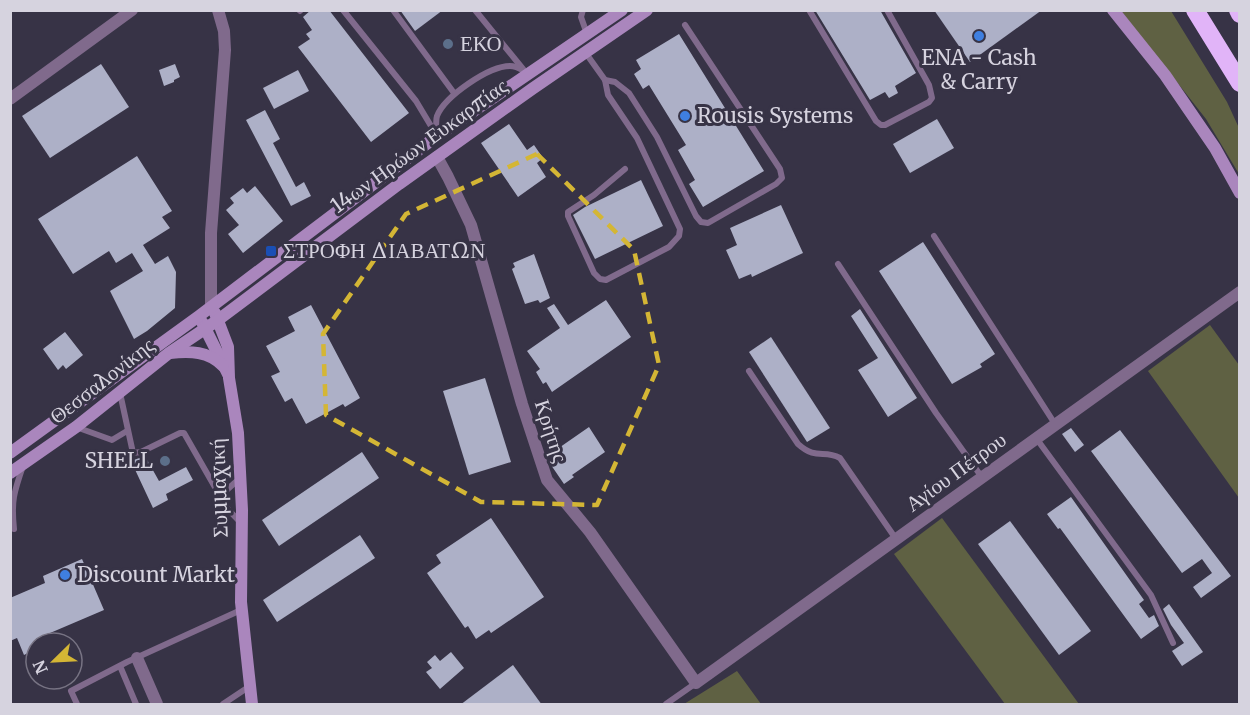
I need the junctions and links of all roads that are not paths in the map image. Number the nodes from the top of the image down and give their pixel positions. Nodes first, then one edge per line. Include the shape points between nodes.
1 (132, 10) edge
2 (218, 10) edge
3 (343, 10) edge
4 (393, 10) edge
5 (475, 10) edge
6 (583, 10) edge
7 (622, 10) edge
8 (647, 10) edge
9 (809, 10) edge
10 (887, 10) edge
11 (1113, 10) edge
12 (1195, 10) edge
13 (685, 25) dead end
14 (587, 34) junction
15 (585, 52) junction
16 (528, 73) junction
17 (605, 80) junction
18 (1239, 83) edge
19 (454, 93) junction
20 (10, 99) edge
21 (437, 136) junction
22 (437, 157) junction
23 (625, 169) dead end
24 (1239, 193) edge
25 (934, 237) dead end
26 (838, 264) dead end
27 (1239, 292) edge
28 (211, 307) junction
29 (199, 316) junction
30 (218, 320) junction
31 (205, 328) junction
32 (169, 353) junction
33 (749, 371) dead end
34 (228, 375) junction
35 (120, 393) junction
36 (1055, 424) junction
37 (76, 427) junction
38 (127, 431) junction
39 (1036, 438) junction
40 (10, 453) edge
41 (23, 465) junction
42 (10, 473) edge
43 (981, 476) junction
44 (240, 478) junction
45 (220, 496) junction
46 (241, 523) junction
47 (10, 527) edge
48 (896, 540) junction
49 (241, 610) junction
50 (1173, 644) dead end
51 (137, 657) junction
52 (120, 666) junction
53 (696, 683) junction
54 (250, 686) junction
55 (77, 705) edge
56 (136, 705) edge
57 (157, 705) edge
58 (223, 705) edge
59 (252, 705) edge
60 (666, 705) edge

1 - 20 street
2 - 28 street via 225,50 211,233
3 - 21 lane via 416,101
4 - 19 lane
5 - 16 lane
6 - 14 lane via 581,17
7 - 14 main road, 14ων Ηρώων Ευκαρπίας
8 - 15 main road, 14ων Ηρώων Ευκαρπίας
9 - 10 lane via 876,121 885,125 932,98 929,85
11 - 24 main road via 1165,75 1209,139
12 - 18 highway
13 - 17 lane via 780,170 782,178 776,184 708,223 701,222 657,137 629,93 615,82
14 - 16 main road, 14ων Ηρώων Ευκαρπίας
15 - 17 lane
15 - 22 main road, 14ων Ηρώων Ευκαρπίας
16 - 19 lane via 507,66
16 - 21 main road, 14ων Ηρώων Ευκαρπίας
17 - 23 lane via 608,95 637,138 680,228 679,236 669,247 606,280 600,279 568,212
19 - 21 lane via 438,114
21 - 28 main road, 14ων Ηρώων Ευκαρπίας
22 - 30 main road, 14ων Ηρώων Ευκαρπίας
22 - 53 street, Κρήτης via 471,225 547,480 590,532
25 - 36 lane
26 - 43 lane
27 - 36 street, Αγίου Πέτρου
28 - 29 main road, Θεσσαλονίκης
28 - 30 main road, Συμμαχική
29 - 31 main road, Συμμαχική
29 - 40 main road, Θεσσαλονίκης
30 - 31 main road, Θεσσαλονίκης
30 - 34 main road, Συμμαχική via 228,347
31 - 32 main road, Θεσσαλονίκης
31 - 34 main road, Συμμαχική
32 - 34 main road via 205,354 221,364
32 - 35 main road, Θεσσαλονίκης
33 - 48 lane via 798,444 818,456 832,454 840,458
34 - 44 main road, Συμμαχική via 238,433
35 - 37 main road, Θεσσαλονίκης
35 - 38 lane
36 - 39 street, Αγίου Πέτρου
37 - 38 lane via 112,440
37 - 41 main road, Θεσσαλονίκης
38 - 45 lane via 133,453 184,433
39 - 43 street, Αγίου Πέτρου
39 - 50 lane via 1151,595
41 - 42 main road, Θεσσαλονίκης
41 - 47 lane via 11,508 14,529
43 - 48 street, Αγίου Πέτρου
44 - 45 lane
44 - 46 main road, Συμμαχική
45 - 46 lane via 222,505
46 - 49 main road, Συμμαχική
48 - 53 street, Αγίου Πέτρου
49 - 51 lane
49 - 54 main road, Συμμαχική
51 - 52 lane
51 - 57 street
52 - 55 lane via 71,691
52 - 56 lane
53 - 60 lane
54 - 58 lane
54 - 59 main road, Συμμαχική

